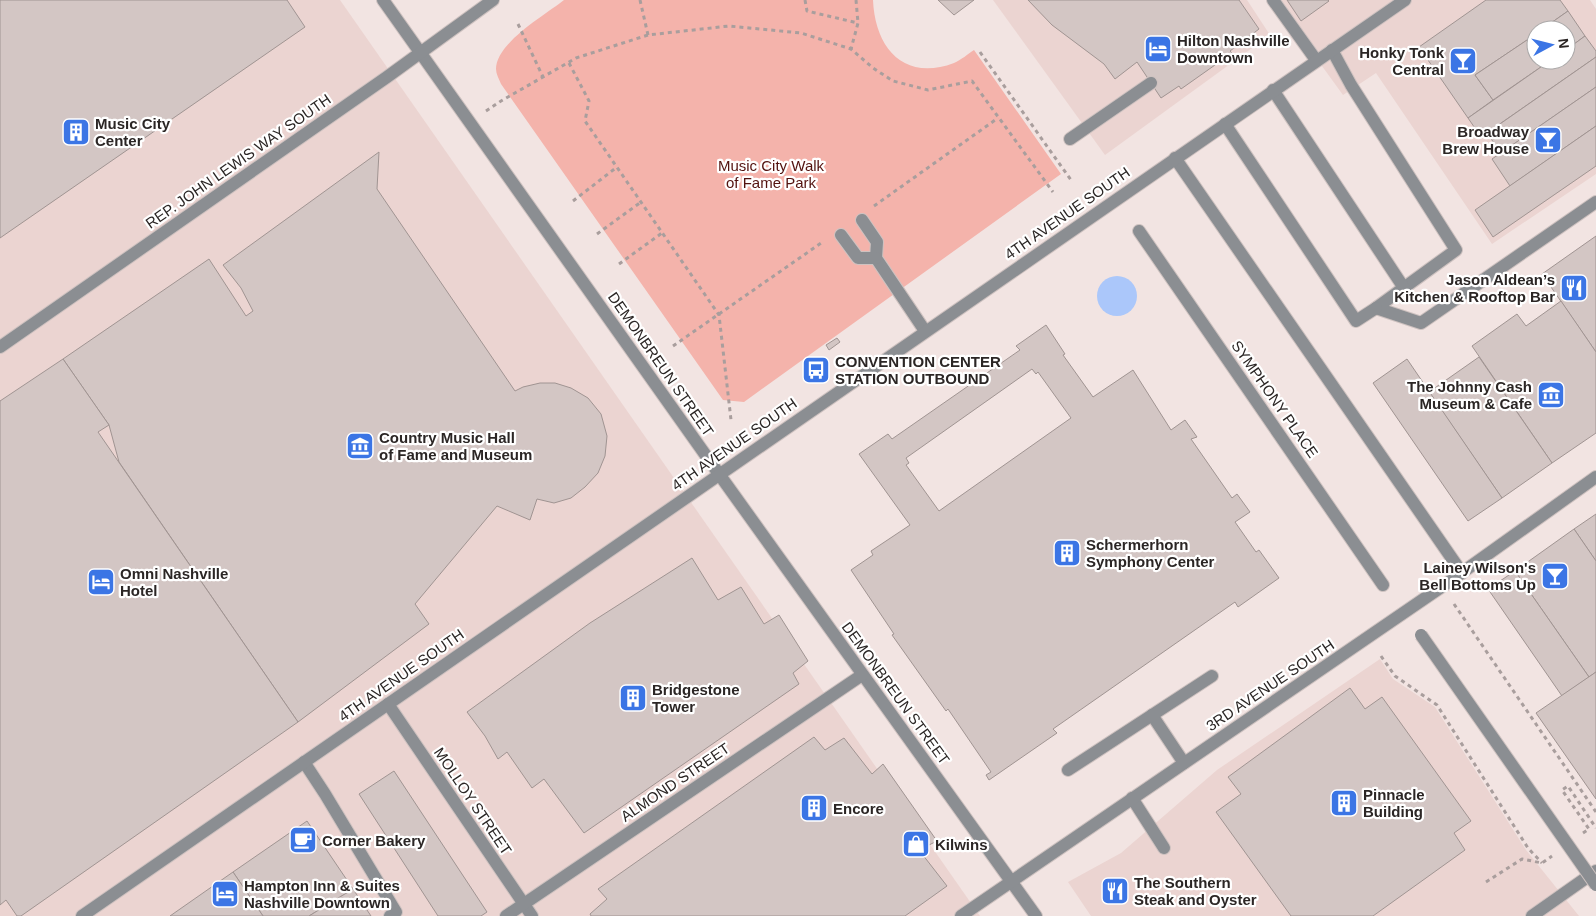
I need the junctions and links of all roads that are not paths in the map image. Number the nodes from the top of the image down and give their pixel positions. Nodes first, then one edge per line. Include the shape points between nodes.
1 (383, 0) edge
2 (493, 0) edge
3 (1273, 0) edge
4 (1405, 0) edge
5 (1332, 50) junction
6 (420, 54) junction
7 (1316, 60) junction
8 (1150, 83) dead end
9 (1274, 90) junction
10 (1225, 124) junction
11 (1070, 139) dead end
12 (1175, 158) junction
13 (1596, 202) edge
14 (862, 220) dead end
15 (1139, 232) dead end
16 (841, 235) dead end
17 (876, 258) junction
18 (1404, 288) junction
19 (1376, 308) junction
20 (925, 331) junction
21 (0, 347) edge
22 (719, 474) junction
23 (1596, 477) edge
24 (1462, 573) junction
25 (1383, 585) dead end
26 (1421, 636) dead end
27 (862, 675) junction
28 (1212, 676) dead end
29 (388, 704) junction
30 (1152, 715) junction
31 (304, 762) junction
32 (1184, 763) junction
33 (1068, 770) dead end
34 (1132, 798) junction
35 (1164, 848) dead end
36 (1596, 871) edge
37 (1010, 881) junction
38 (1596, 885) edge
39 (524, 905) junction
40 (1536, 915) edge
41 (82, 916) edge
42 (390, 916) edge
43 (506, 916) edge
44 (532, 916) edge
45 (961, 916) edge
46 (1036, 916) edge

1 - 6 street, DEMONBREUN STREET
2 - 6 street, REP. JOHN LEWIS WAY SOUTH
3 - 7 street
4 - 5 street, 4TH AVENUE SOUTH
5 - 7 street, 4TH AVENUE SOUTH
5 - 18 street via 1456,250
6 - 21 street, REP. JOHN LEWIS WAY SOUTH
6 - 22 street, DEMONBREUN STREET
7 - 9 street, 4TH AVENUE SOUTH
8 - 11 street
9 - 10 street, 4TH AVENUE SOUTH
9 - 18 street
10 - 12 street, 4TH AVENUE SOUTH
10 - 19 street via 1356,322
12 - 20 street, 4TH AVENUE SOUTH
12 - 24 street
13 - 19 street via 1421,323
14 - 17 street via 877,242
15 - 25 street, SYMPHONY PLACE
16 - 17 street via 858,258
17 - 20 street
18 - 19 street
20 - 22 street, 4TH AVENUE SOUTH
22 - 27 street, DEMONBREUN STREET
22 - 29 street, 4TH AVENUE SOUTH
23 - 24 street, 3RD AVENUE SOUTH
24 - 32 street, 3RD AVENUE SOUTH
26 - 38 street, bridge
27 - 37 street, DEMONBREUN STREET
27 - 39 street, ALMOND STREET
28 - 30 street
29 - 31 street, 4TH AVENUE SOUTH
29 - 39 street, MOLLOY STREET
30 - 32 street
30 - 33 street
31 - 41 street, 4TH AVENUE SOUTH
31 - 42 street via 396,912
32 - 34 street, 3RD AVENUE SOUTH
34 - 35 street
34 - 37 street, 3RD AVENUE SOUTH
36 - 40 street
37 - 45 street, 3RD AVENUE SOUTH
37 - 46 street, DEMONBREUN STREET
39 - 43 street, ALMOND STREET
39 - 44 street, MOLLOY STREET

